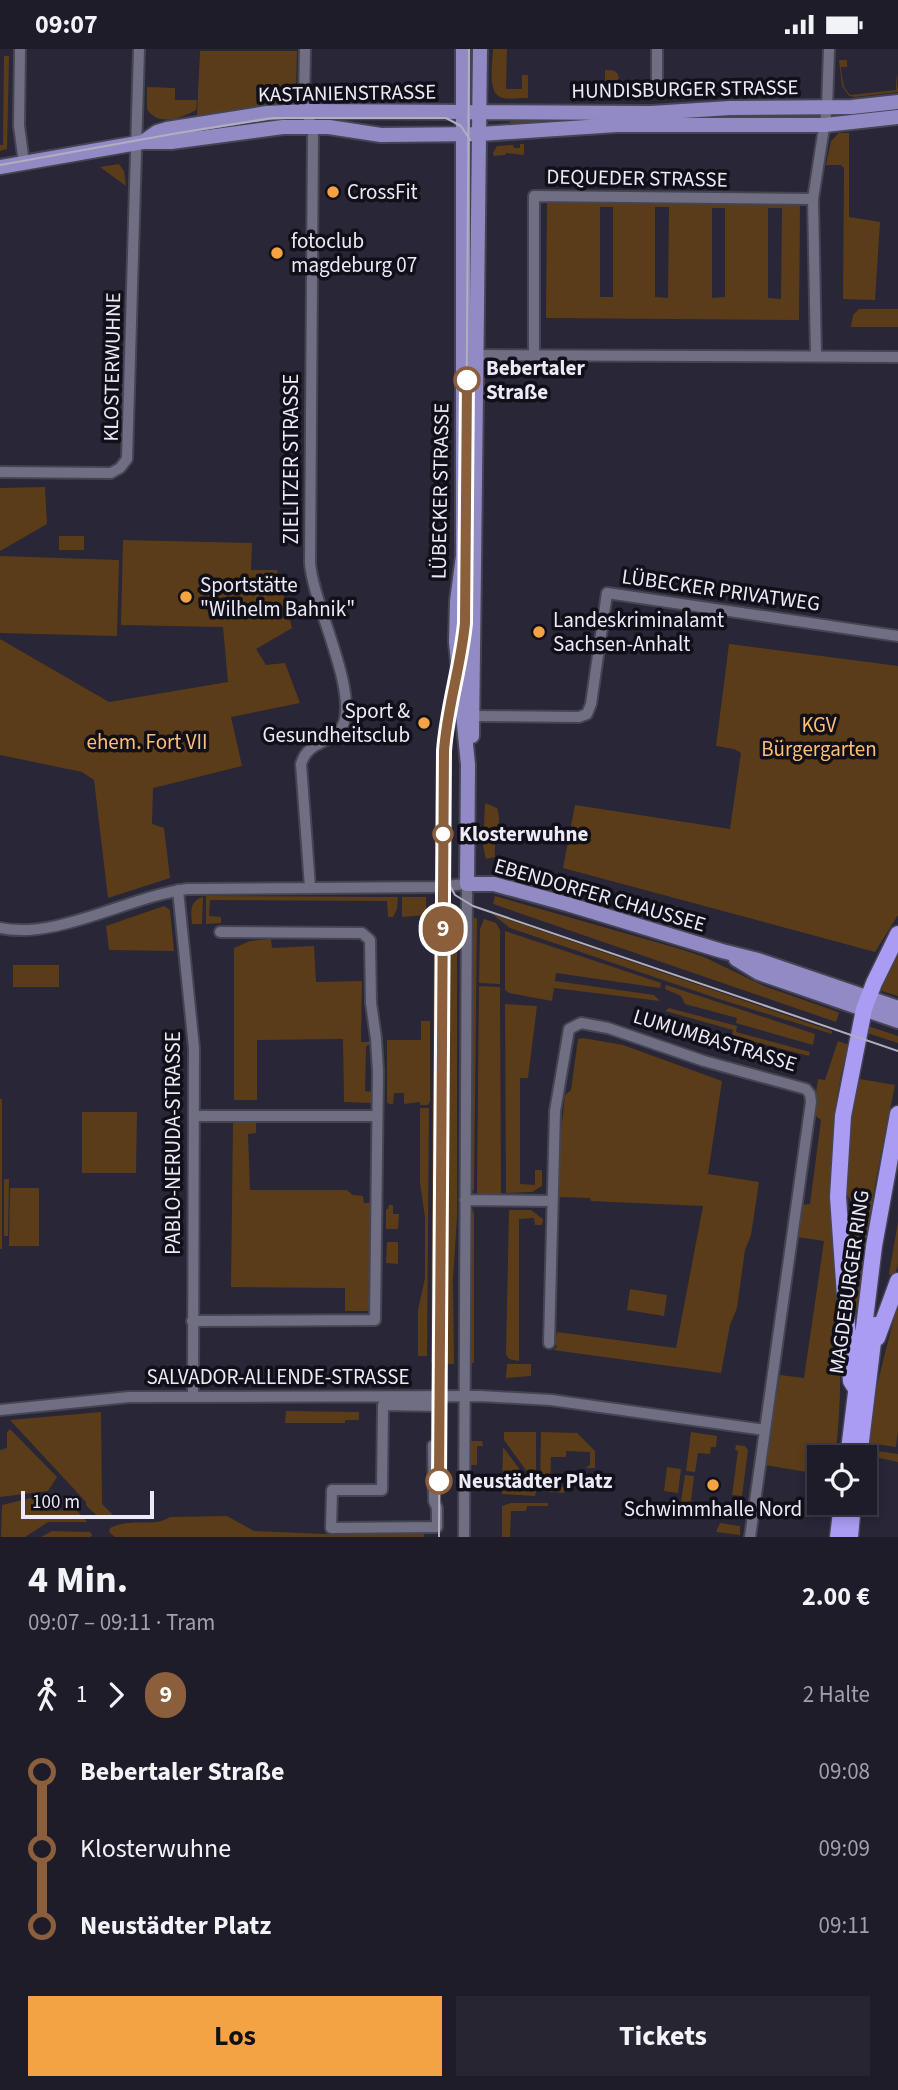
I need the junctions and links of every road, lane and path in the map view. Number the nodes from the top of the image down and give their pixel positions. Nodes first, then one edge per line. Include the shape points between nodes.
1 (20, 49) edge
2 (139, 49) edge
3 (305, 49) edge
4 (463, 49) edge
5 (480, 49) edge
6 (657, 49) edge
7 (829, 49) edge
8 (657, 89) dead end
9 (898, 102) edge
10 (827, 108) junction
11 (306, 111) junction
12 (472, 111) junction
13 (898, 117) edge
14 (825, 125) junction
15 (312, 126) junction
16 (472, 134) junction
17 (140, 143) junction
18 (24, 163) junction
19 (0, 167) edge
20 (813, 199) junction
21 (534, 354) junction
22 (476, 355) junction
23 (816, 356) junction
24 (898, 357) edge
25 (0, 473) edge
26 (898, 636) edge
27 (473, 716) junction
28 (468, 765) junction
29 (467, 884) junction
30 (310, 887) junction
31 (178, 890) junction
32 (0, 928) edge
33 (220, 932) dead end
34 (898, 934) edge
35 (866, 1003) junction
36 (898, 1008) edge
37 (898, 1021) edge
38 (898, 1114) edge
39 (194, 1116) junction
40 (377, 1116) junction
41 (898, 1170) edge
42 (465, 1200) junction
43 (552, 1201) junction
44 (898, 1281) edge
45 (192, 1321) junction
46 (549, 1343) dead end
47 (872, 1346) junction
48 (856, 1389) junction
49 (193, 1397) junction
50 (464, 1397) junction
51 (0, 1410) edge
52 (765, 1430) junction
53 (850, 1445) edge
54 (861, 1445) edge
55 (841, 1515) edge
56 (852, 1515) edge
57 (437, 1527) joint
58 (464, 1537) edge
59 (750, 1537) edge
60 (838, 1537) edge
61 (850, 1537) edge

1 - 18 street via 19,127
2 - 17 street, KLOSTERWUHNE
3 - 11 street, ZIELITZER STRASSE
4 - 12 main road, LÜBECKER STRASSE
5 - 12 main road, LÜBECKER STRASSE
6 - 8 street
7 - 10 street
9 - 10 main road, HUNDISBURGER STRASSE
10 - 12 main road, HUNDISBURGER STRASSE via 651,113
10 - 14 street
11 - 12 main road, KASTANIENSTRASSE
11 - 15 street, ZIELITZER STRASSE
11 - 17 main road, KASTANIENSTRASSE via 167,129
12 - 16 main road, LÜBECKER STRASSE
13 - 14 main road, HUNDISBURGER STRASSE
14 - 16 main road, HUNDISBURGER STRASSE via 617,125
14 - 20 street
15 - 16 main road, KASTANIENSTRASSE via 381,135
15 - 17 main road, KASTANIENSTRASSE
15 - 30 street, ZIELITZER STRASSE via 310,563 345,708 340,730 311,747 301,764
16 - 22 main road, LÜBECKER STRASSE
16 - 28 main road, LÜBECKER STRASSE via 463,556 456,642
17 - 18 main road, KASTANIENSTRASSE
17 - 25 street, KLOSTERWUHNE via 127,459 110,473
18 - 19 main road, KASTANIENSTRASSE
20 - 21 street, DEQUEDER STRASSE via 534,196
20 - 23 street
21 - 22 street
21 - 23 street
22 - 27 main road, LÜBECKER STRASSE
23 - 24 street
26 - 27 street, LÜBECKER PRIVATWEG via 607,593 587,714
27 - 28 main road, LÜBECKER STRASSE
28 - 29 main road, LÜBECKER STRASSE
29 - 30 street
29 - 35 main road, EBENDORFER CHAUSSEE via 494,884 758,960
29 - 42 street
30 - 31 street
31 - 32 street via 50,927 29,931
31 - 39 street, PABLO-NERUDA-STRASSE via 192,1020
33 - 40 street via 368,936
34 - 35 highway
35 - 36 main road, EBENDORFER CHAUSSEE
35 - 37 main road, EBENDORFER CHAUSSEE
35 - 48 highway via 846,1095 839,1159 843,1291 850,1381
38 - 48 highway, MAGDEBURGER RING via 874,1246
39 - 40 street
39 - 45 street, PABLO-NERUDA-STRASSE
40 - 45 street via 375,1320
41 - 47 highway, MAGDEBURGER RING
42 - 43 street
42 - 50 street
43 - 46 street, LUMUMBASTRASSE
43 - 52 street, LUMUMBASTRASSE via 556,1102 567,1032 573,1025 616,1030 806,1089 811,1102
44 - 47 highway
45 - 49 street, PABLO-NERUDA-STRASSE
47 - 54 highway, MAGDEBURGER RING
48 - 53 highway, MAGDEBURGER RING
49 - 50 street, SALVADOR-ALLENDE-STRASSE
49 - 51 street, SALVADOR-ALLENDE-STRASSE via 110,1398
50 - 52 street, SALVADOR-ALLENDE-STRASSE via 551,1400
50 - 58 street
52 - 59 street
55 - 60 highway
56 - 61 highway
57 - 57 street via 331,1528 332,1490 382,1490 383,1405 438,1406 438,1445 433,1446

